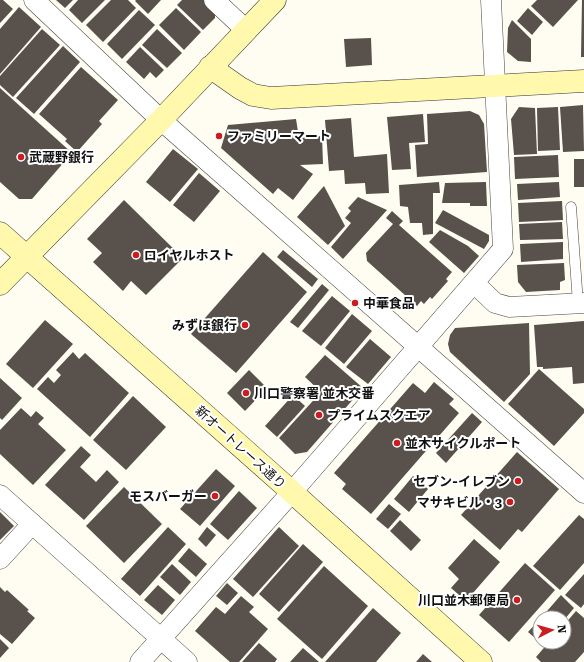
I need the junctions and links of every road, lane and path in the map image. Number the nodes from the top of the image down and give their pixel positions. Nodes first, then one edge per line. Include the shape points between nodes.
1 (34, 0) edge
2 (214, 0) edge
3 (275, 0) edge
4 (491, 0) edge
5 (246, 30) junction
6 (210, 67) junction
7 (584, 82) edge
8 (494, 87) junction
9 (161, 120) junction
10 (571, 207) dead end
11 (0, 233) edge
12 (27, 257) junction
13 (474, 283) junction
14 (0, 284) edge
15 (581, 303) edge
16 (419, 346) junction
17 (292, 492) junction
18 (584, 493) edge
19 (0, 495) edge
20 (32, 524) junction
21 (0, 559) edge
22 (161, 639) junction
23 (140, 662) edge
24 (187, 662) edge
25 (480, 662) edge

1 - 9 street
2 - 5 street
3 - 5 street
4 - 8 street
5 - 6 street
6 - 8 street via 253,95 271,98
6 - 9 street
7 - 8 street
8 - 13 street via 503,248
9 - 12 street
9 - 16 street
10 - 15 lane
11 - 12 street, 新オートレース通り
12 - 14 street
12 - 17 street, 新オートレース通り
13 - 15 street via 495,303 509,307
13 - 16 street
16 - 17 street
16 - 18 street
17 - 22 street
17 - 25 street, 新オートレース通り
19 - 20 street
20 - 21 street
20 - 22 street
22 - 23 street
22 - 24 street

